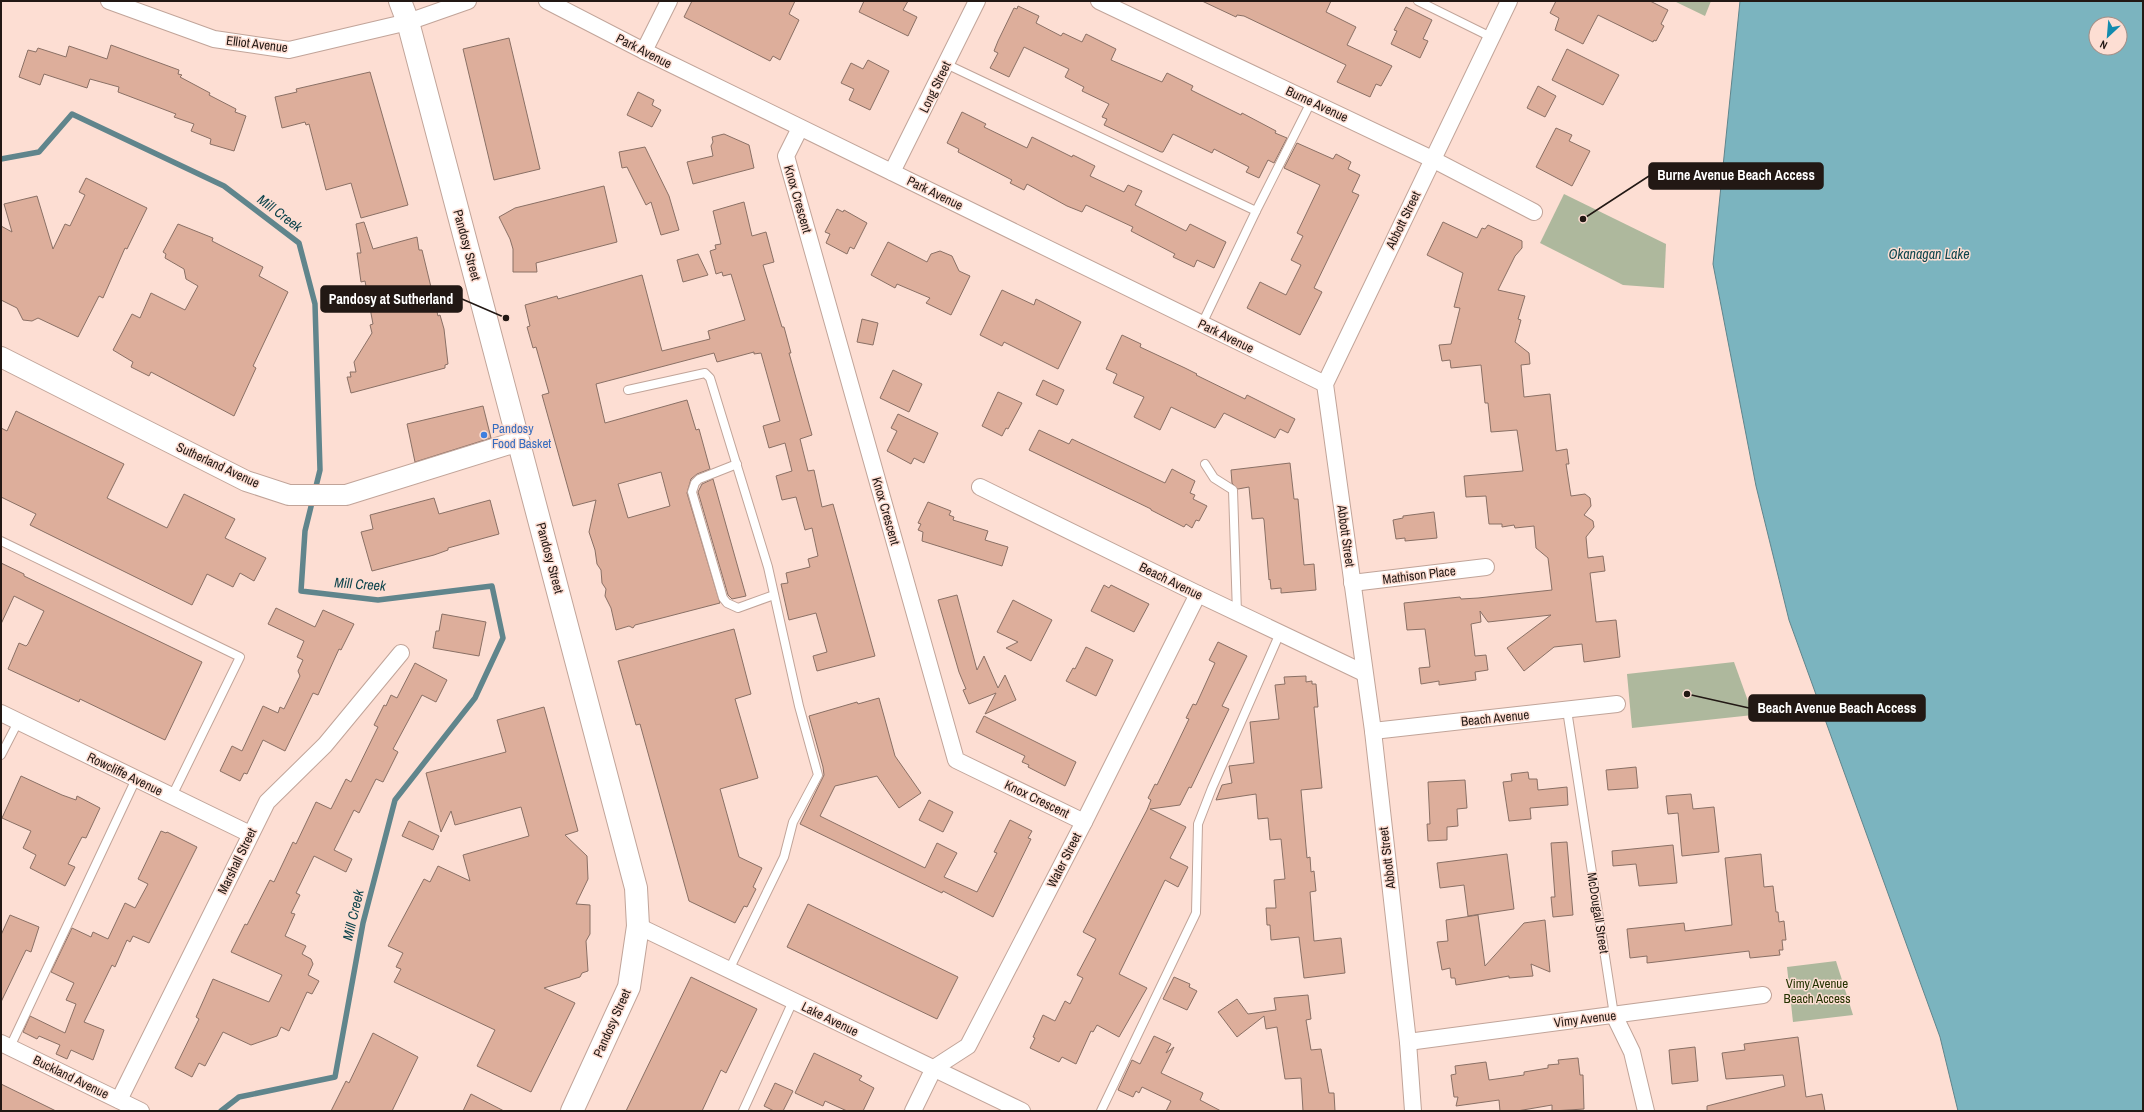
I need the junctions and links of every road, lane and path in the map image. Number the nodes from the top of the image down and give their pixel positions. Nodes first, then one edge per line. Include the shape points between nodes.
1 (109, 1) edge
2 (400, 1) edge
3 (468, 1) edge
4 (546, 1) edge
5 (669, 1) edge
6 (977, 1) edge
7 (1099, 1) edge
8 (1418, 1) edge
9 (1509, 1) edge
10 (408, 22) junction
11 (1491, 37) junction
12 (644, 51) junction
13 (946, 64) junction
14 (1312, 102) junction
15 (800, 128) junction
16 (1432, 159) junction
17 (892, 172) junction
18 (1256, 211) junction
19 (1534, 212) dead end
20 (1202, 324) junction
21 (1, 357) edge
22 (1325, 384) junction
23 (628, 390) dead end
24 (519, 441) junction
25 (737, 464) junction
26 (1205, 464) dead end
27 (980, 487) dead end
28 (1, 541) edge
29 (1486, 567) dead end
30 (1352, 583) junction
31 (774, 594) junction
32 (1198, 594) junction
33 (1237, 613) junction
34 (1280, 633) junction
35 (400, 654) dead end
36 (1364, 673) junction
37 (1617, 704) dead end
38 (1568, 710) junction
39 (1, 713) edge
40 (18, 722) junction
41 (1372, 731) junction
42 (1, 755) edge
43 (136, 779) junction
44 (172, 796) junction
45 (1084, 822) junction
46 (250, 834) junction
47 (638, 926) junction
48 (729, 970) junction
49 (1763, 995) dead end
50 (793, 1001) junction
51 (1614, 1015) junction
52 (1408, 1042) junction
53 (5, 1045) edge
54 (934, 1068) junction
55 (119, 1100) junction
56 (141, 1111) edge
57 (572, 1111) edge
58 (743, 1111) edge
59 (913, 1111) edge
60 (1022, 1111) edge
61 (1101, 1111) edge
62 (1413, 1111) edge
63 (1646, 1111) edge

1 - 10 street, Elliot Avenue via 214,39 289,50
2 - 10 main road, Pandosy Street
3 - 10 street
4 - 12 street, Park Avenue
5 - 12 street
6 - 13 street, Long Street
7 - 14 street, Burne Avenue
8 - 11 lane
9 - 11 street, Abbott Street
10 - 24 main road, Pandosy Street
11 - 16 street, Abbott Street
12 - 15 street, Park Avenue
13 - 17 street, Long Street
13 - 18 lane
14 - 16 street, Burne Avenue
14 - 18 lane
15 - 17 street, Park Avenue
15 - 45 street, Knox Crescent via 786,156 956,760
16 - 19 street, Burne Avenue
16 - 22 street, Abbott Street
17 - 20 street, Park Avenue
18 - 20 lane
20 - 22 street, Park Avenue
21 - 24 street, Sutherland Avenue via 246,481 289,495 346,495
22 - 30 street, Abbott Street
23 - 25 lane via 705,373 710,378
24 - 47 main road, Pandosy Street via 636,888
25 - 31 lane
25 - 31 lane via 699,478 692,492 723,598 727,603 738,608
26 - 33 lane via 1214,478 1233,490
27 - 32 street, Beach Avenue
28 - 44 lane via 240,658
29 - 30 street, Mathison Place
30 - 36 street, Abbott Street
31 - 48 lane via 799,706 818,775 793,822 784,857
32 - 33 street, Beach Avenue
32 - 45 street, Water Street
33 - 34 street, Beach Avenue
34 - 36 street, Beach Avenue
34 - 61 lane via 1198,824 1196,913
35 - 46 street, Marshall Street via 325,745 267,802
36 - 41 street, Abbott Street
37 - 38 street, Beach Avenue
38 - 41 street, Beach Avenue
38 - 51 lane, McDougall Street
39 - 40 street, Rowcliffe Avenue
40 - 42 lane
40 - 43 street, Rowcliffe Avenue
41 - 52 street, Abbott Street
43 - 44 street, Rowcliffe Avenue
43 - 53 lane
44 - 46 street, Rowcliffe Avenue
45 - 54 street, Water Street via 968,1046
46 - 55 street, Marshall Street
47 - 48 street, Lake Avenue
47 - 57 main road, Pandosy Street via 630,987
48 - 50 street, Lake Avenue
49 - 51 street, Vimy Avenue
50 - 54 street, Lake Avenue
50 - 58 lane
51 - 52 street, Vimy Avenue
51 - 63 street, McDougall Street via 1632,1052
52 - 62 street, Abbott Street
53 - 55 street, Buckland Avenue
54 - 59 street
54 - 60 street, Lake Avenue
55 - 56 street, Buckland Avenue

